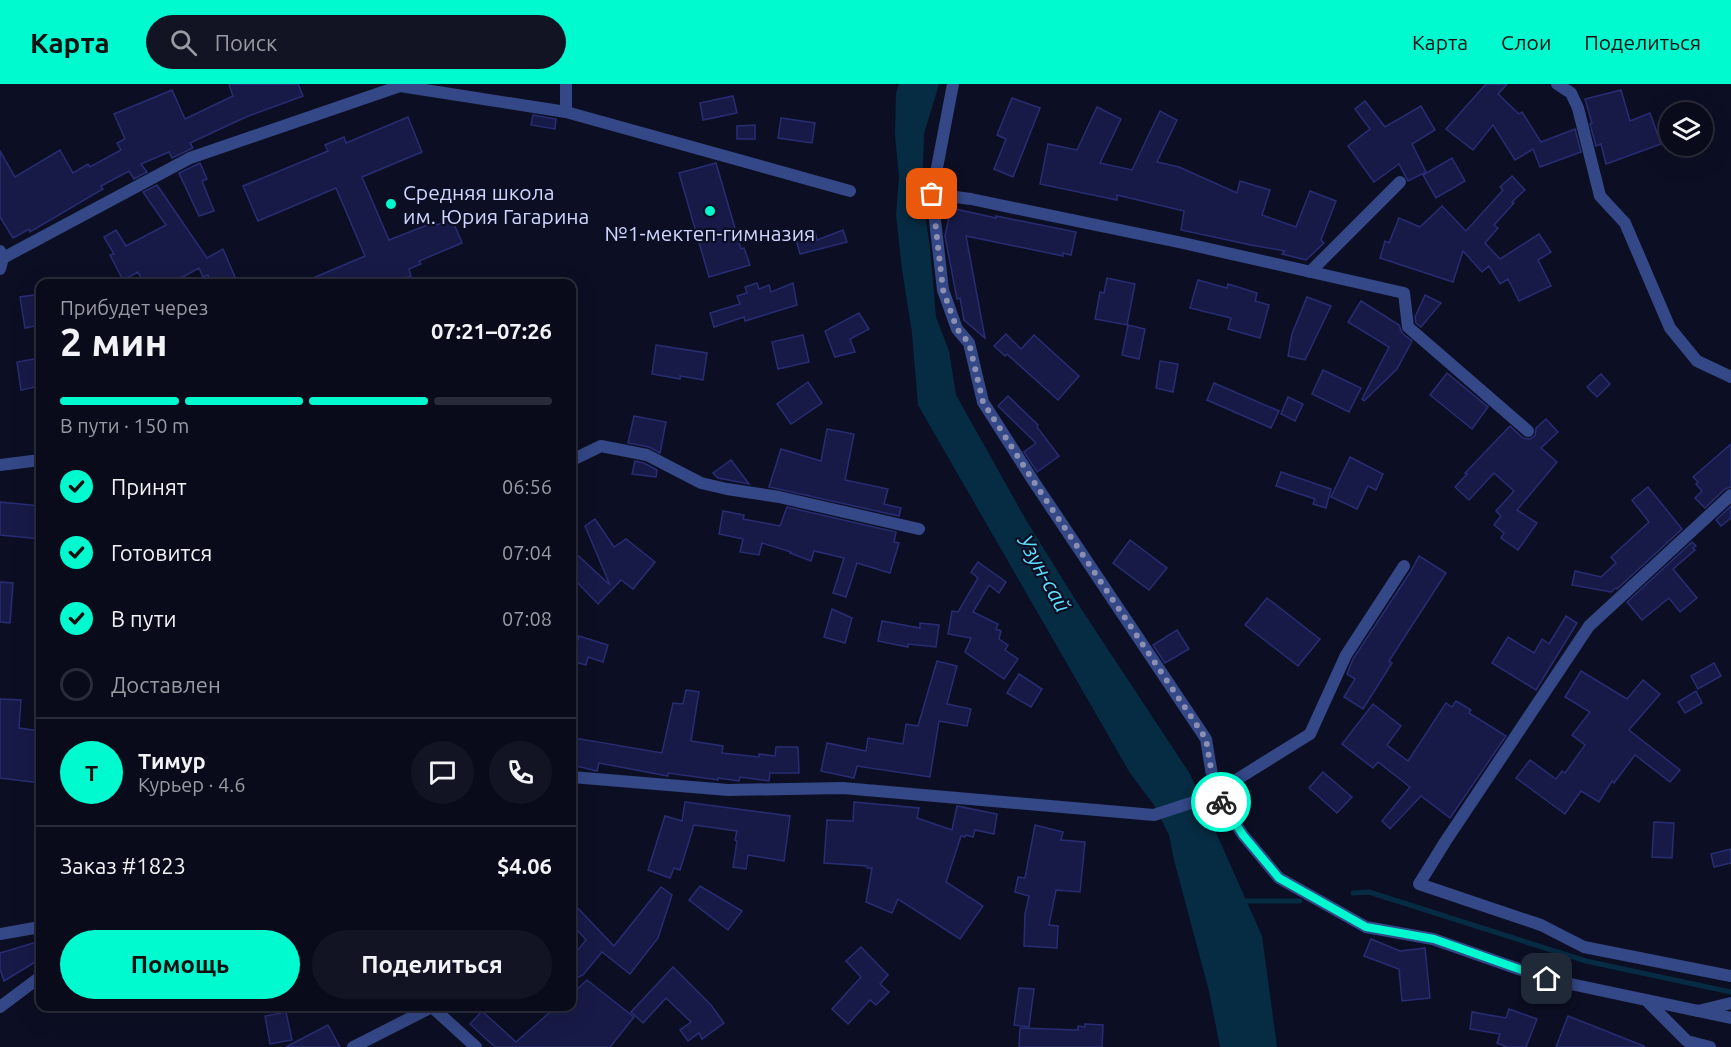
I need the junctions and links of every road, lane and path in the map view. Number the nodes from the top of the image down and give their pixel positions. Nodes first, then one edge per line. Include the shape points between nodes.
1 (566, 84) edge
2 (953, 84) edge
3 (1557, 84) edge
4 (566, 112) junction
5 (1400, 182) dead end
6 (850, 191) dead end
7 (932, 194) junction
8 (1, 259) edge
9 (1310, 272) junction
10 (1731, 377) edge
11 (1528, 432) dead end
12 (576, 458) edge
13 (36, 460) edge
14 (0, 465) edge
15 (1731, 495) edge
16 (919, 529) dead end
17 (1404, 566) dead end
18 (576, 777) edge
19 (1211, 795) junction
20 (36, 928) edge
21 (0, 934) edge
22 (1731, 976) edge
23 (36, 980) edge
24 (1646, 1000) junction
25 (1731, 1003) edge
26 (0, 1007) edge
27 (422, 1011) edge
28 (437, 1011) edge
29 (1698, 1011) junction
30 (1731, 1018) edge
31 (352, 1047) edge
32 (476, 1047) edge
33 (1710, 1047) edge

1 - 4 street
2 - 7 street
3 - 10 street via 1571,93 1578,108 1600,196 1625,223 1670,328 1697,361
4 - 6 street
4 - 8 street via 400,86 190,158
5 - 9 street
7 - 9 street
7 - 19 street via 943,290 957,329 969,343 983,402 1206,739
9 - 11 street via 1404,293 1408,327
12 - 16 street via 601,446 647,455 701,483
13 - 14 street
15 - 22 street via 1588,626 1419,884 1541,925 1584,947
17 - 19 street via 1346,655 1310,734
18 - 19 street via 728,790 843,788 1154,815
19 - 24 street via 1279,878 1366,927 1434,939 1547,979
20 - 21 street
23 - 26 street
24 - 29 street
24 - 33 street via 1687,1041
25 - 29 street
27 - 31 street
28 - 32 street
29 - 30 street

